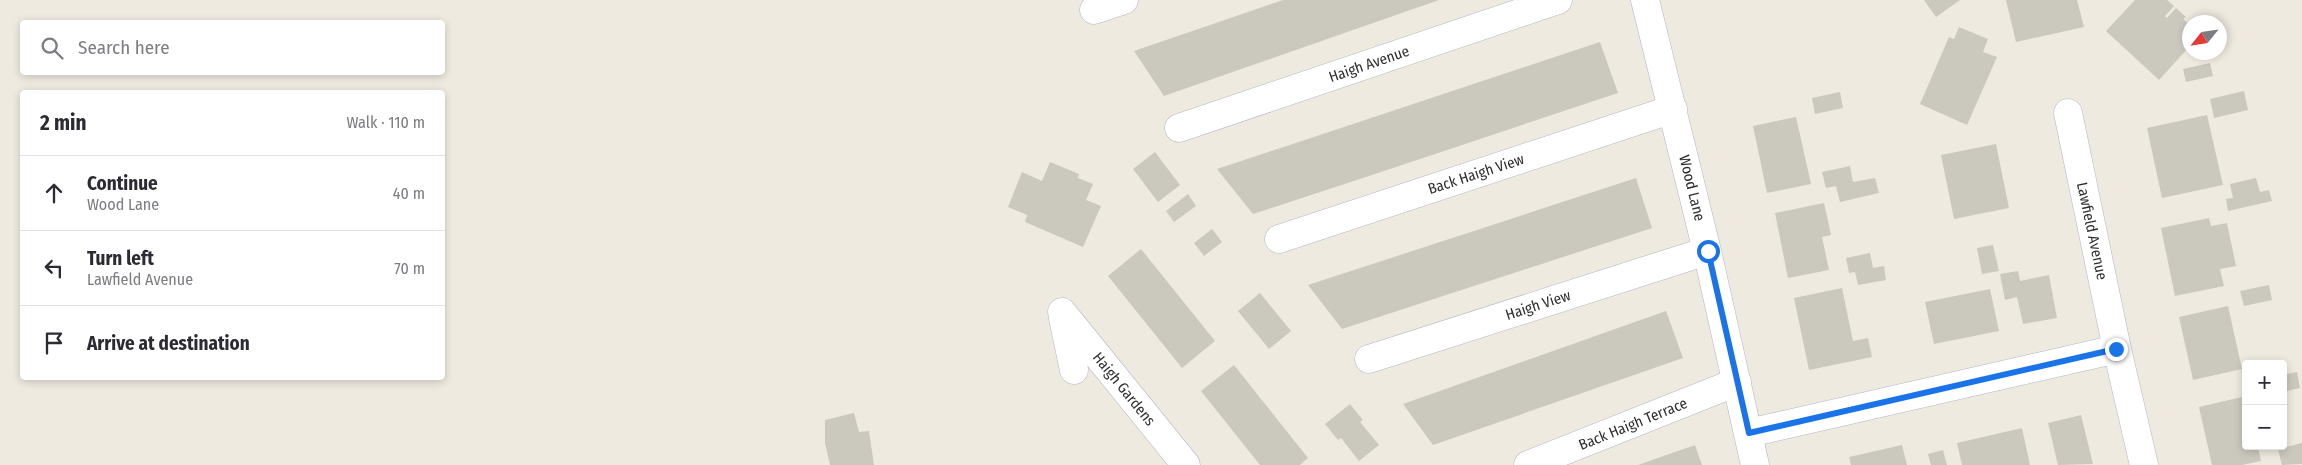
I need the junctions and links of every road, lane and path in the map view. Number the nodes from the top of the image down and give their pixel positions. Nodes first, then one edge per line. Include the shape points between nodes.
1 (1124, 0) edge
2 (1558, 0) edge
3 (1645, 0) edge
4 (1094, 10) dead end
5 (1673, 109) junction
6 (2068, 114) dead end
7 (1179, 128) dead end
8 (1279, 238) dead end
9 (1708, 251) junction
10 (2116, 349) junction
11 (1369, 359) dead end
12 (1074, 370) dead end
13 (1737, 382) junction
14 (1749, 433) junction
15 (1186, 465) edge
16 (1528, 465) edge
17 (1756, 465) edge
18 (2144, 465) edge

1 - 4 street
2 - 7 street, Haigh Avenue
3 - 5 street, Wood Lane
5 - 8 street, Back Haigh View
5 - 9 street, Wood Lane
6 - 10 street, Lawfield Avenue
9 - 11 street, Haigh View
9 - 13 street, Wood Lane
10 - 14 street
10 - 18 street, Lawfield Avenue
12 - 15 street, Haigh Gardens via 1060,305
13 - 14 street, Wood Lane
13 - 16 street, Back Haigh Terrace
14 - 17 street, Wood Lane

